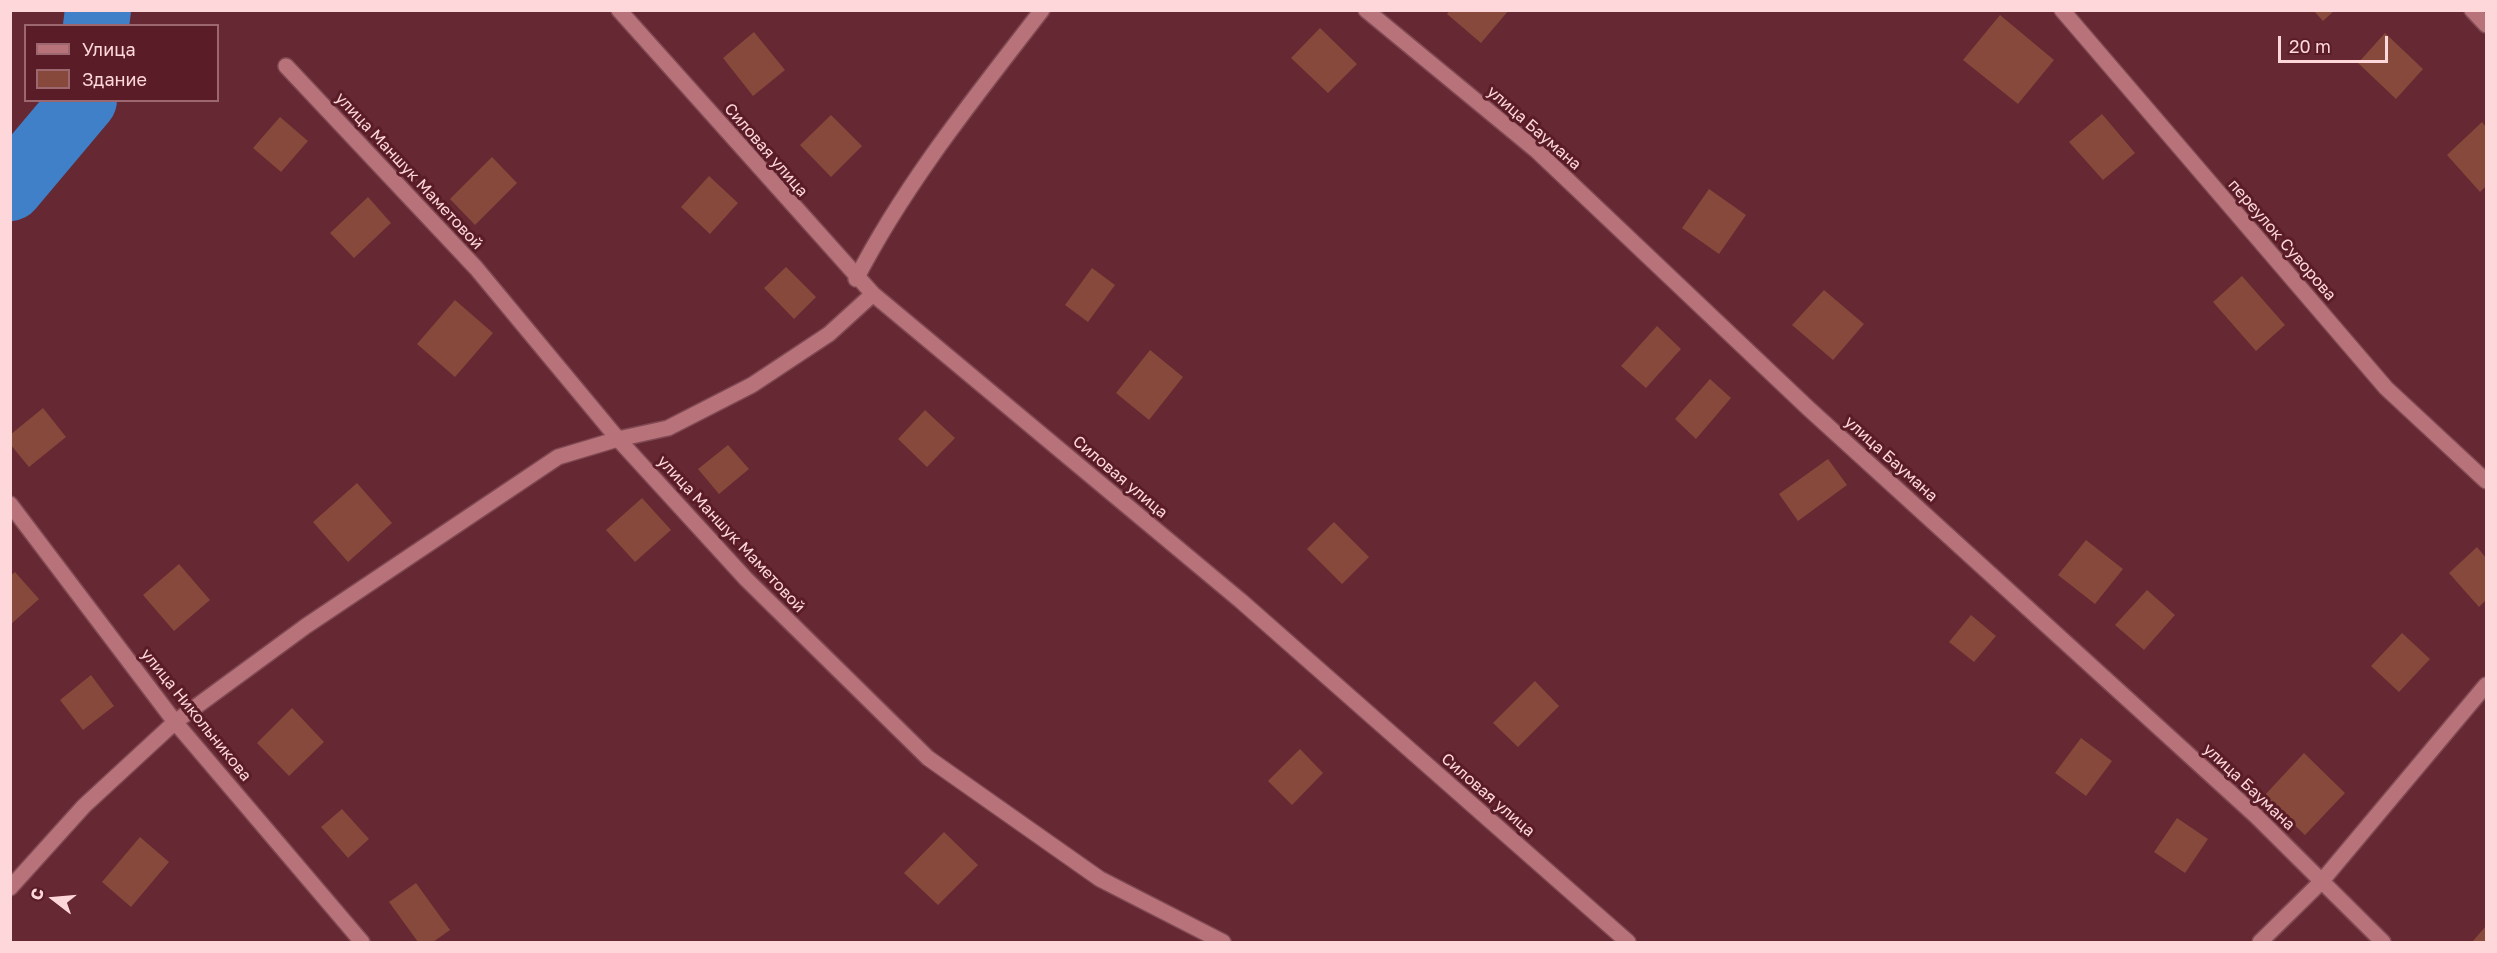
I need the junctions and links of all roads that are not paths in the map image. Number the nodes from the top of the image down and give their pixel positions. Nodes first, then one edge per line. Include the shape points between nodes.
1 (619, 10) edge
2 (1042, 10) edge
3 (1366, 10) edge
4 (2062, 10) edge
5 (2472, 10) edge
6 (2487, 25) edge
7 (286, 66) dead end
8 (856, 279) junction
9 (873, 294) junction
10 (618, 439) junction
11 (2487, 481) edge
12 (10, 504) edge
13 (2487, 685) edge
14 (175, 722) junction
15 (2321, 882) junction
16 (10, 888) edge
17 (362, 942) edge
18 (1223, 942) edge
19 (1628, 942) edge
20 (2260, 942) edge
21 (2383, 942) edge

1 - 8 street, Силовая улица
2 - 8 street via 928,162
3 - 15 street, улица Баумана via 1537,151 1817,416 2256,816
4 - 11 street, переулок Суворова via 2386,388
5 - 6 street
7 - 10 street, улица Маншук Маметовой via 476,268
8 - 9 street, Силовая улица
9 - 10 street via 829,334 752,385 668,428
9 - 19 street, Силовая улица via 1241,601
10 - 14 street via 558,457 306,626
10 - 18 street, улица Маншук Маметовой via 746,579 928,758 1100,879
12 - 14 street, улица Никольникова
13 - 15 street
14 - 16 street via 84,807
14 - 17 street, улица Никольникова
15 - 20 street
15 - 21 street, улица Баумана

